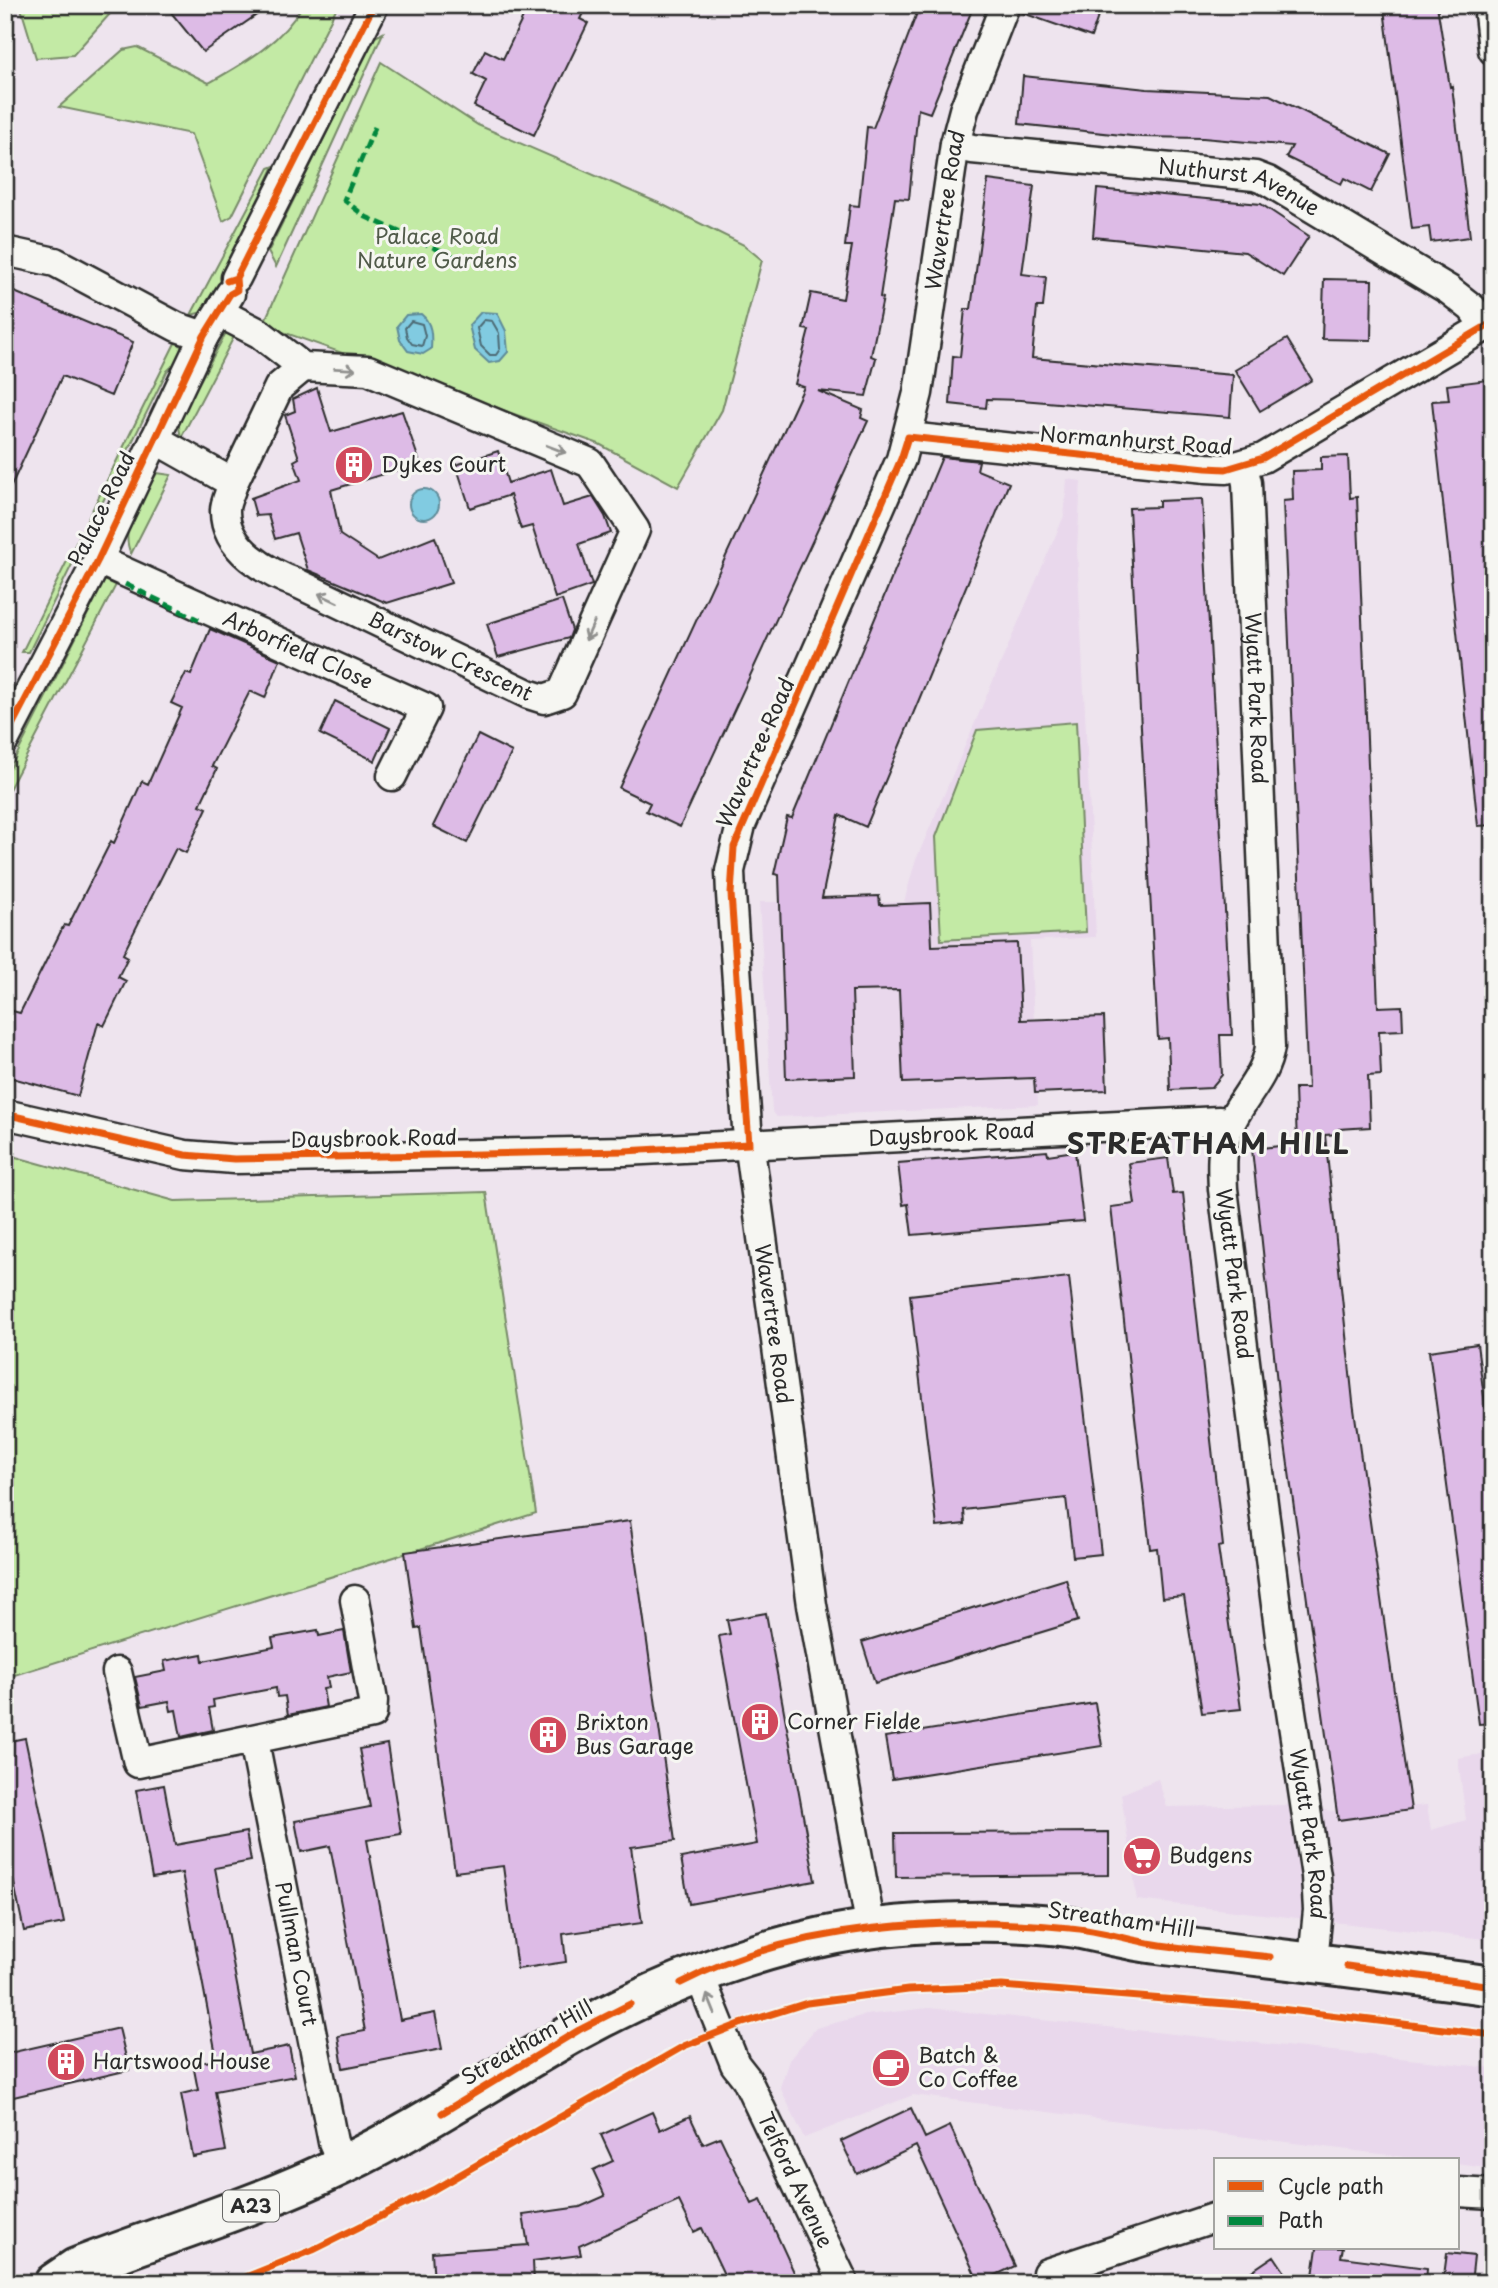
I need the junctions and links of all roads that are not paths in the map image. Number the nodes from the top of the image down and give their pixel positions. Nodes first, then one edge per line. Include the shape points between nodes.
1 (374, 5) edge
2 (1005, 5) edge
3 (1488, 5) edge
4 (1493, 50) edge
5 (955, 144) junction
6 (5, 251) edge
7 (229, 295) junction
8 (1488, 324) edge
9 (204, 336) junction
10 (303, 367) junction
11 (908, 437) junction
12 (155, 439) junction
13 (1243, 466) junction
14 (233, 483) junction
15 (98, 560) junction
16 (5, 739) edge
17 (392, 776) dead end
18 (5, 1114) edge
19 (1229, 1126) junction
20 (749, 1144) junction
21 (355, 1600) dead end
22 (117, 1672) dead end
23 (254, 1741) junction
24 (871, 1929) junction
25 (1313, 1962) junction
26 (699, 1973) junction
27 (1493, 1986) edge
28 (343, 2165) junction
29 (1460, 2192) edge
30 (1493, 2194) edge
31 (1214, 2218) edge
32 (1047, 2273) dead end
33 (54, 2283) edge
34 (844, 2283) edge

1 - 7 street, Palace Road
2 - 5 street, Wavertree Road
3 - 4 street
5 - 8 street, Nuthurst Avenue via 1255,176 1449,290
5 - 11 street, Wavertree Road
6 - 9 street via 55,262 177,327
7 - 9 street, Palace Road
7 - 10 street via 259,333
8 - 13 street, Normanhurst Road
9 - 12 street, Palace Road
10 - 14 street, Barstow Crescent via 279,387
10 -> 14 street, Barstow Crescent via 368,370 590,463 635,530 562,693 544,699 528,694 271,574 232,539 225,510
11 - 13 street, Normanhurst Road via 1206,468
11 - 20 street, Wavertree Road via 734,847 731,894
12 - 14 street
12 - 15 street, Palace Road
13 - 19 street, Wyatt Park Road via 1270,1047 1263,1073
15 - 16 street, Palace Road
15 - 17 street, Arborfield Close via 426,708
18 - 20 street, Daysbrook Road via 185,1156 234,1159
19 - 20 street, Daysbrook Road via 1219,1121
19 - 25 street, Wyatt Park Road via 1223,1189 1282,1652 1316,1876
20 - 24 street, Wavertree Road via 812,1605
21 - 23 street via 372,1714
22 - 23 street via 138,1763
23 - 28 street, Pullman Court via 333,2142
24 - 25 highway, Streatham Hill / A23 via 1025,1924
24 - 26 highway, Streatham Hill / A23 via 803,1941
25 - 27 highway, Streatham Hill / A23
26 - 28 highway, Streatham Hill / A23 via 579,2031 442,2113
34 -> 26 street, Telford Avenue via 746,2078 735,2064
28 - 33 highway, Streatham Hill / A23 via 255,2204 76,2268
29 - 30 street
31 - 32 street

